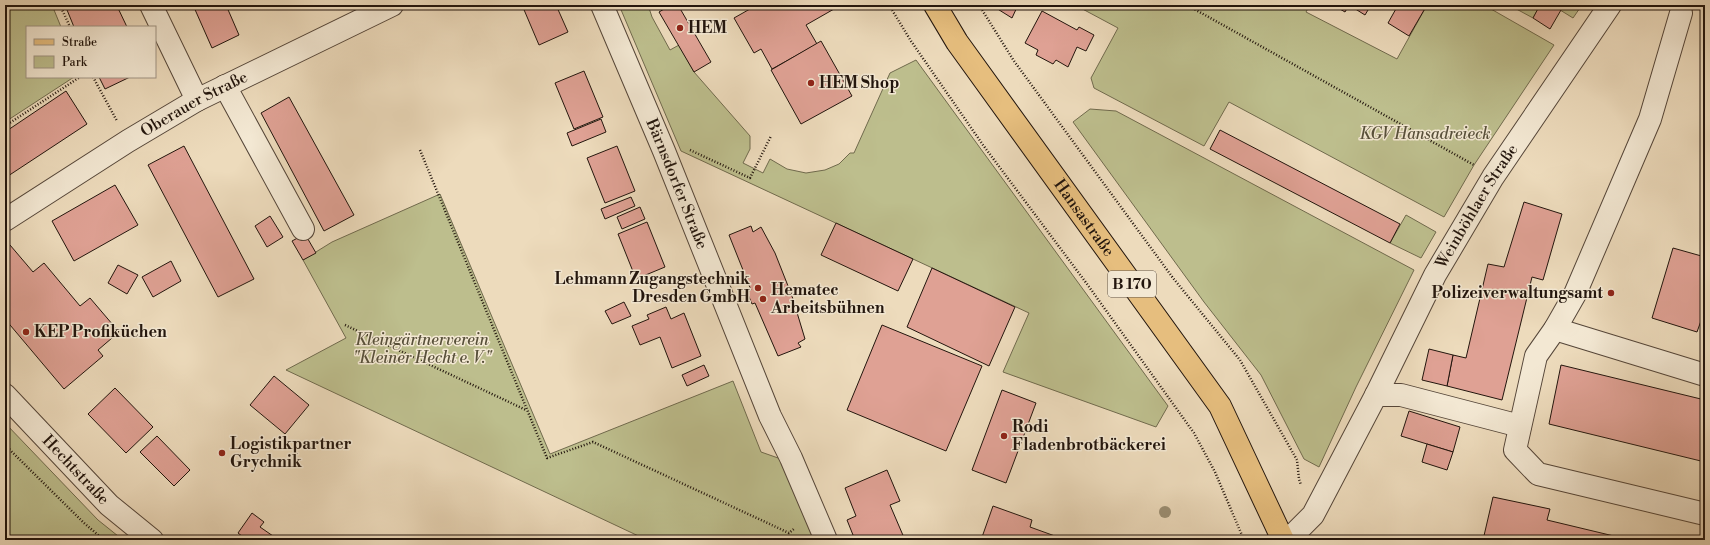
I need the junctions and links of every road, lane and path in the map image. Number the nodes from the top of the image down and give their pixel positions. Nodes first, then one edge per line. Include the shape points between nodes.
1 (60, 5) edge
2 (151, 5) edge
3 (392, 5) edge
4 (602, 5) edge
5 (889, 5) edge
6 (935, 5) edge
7 (979, 5) edge
8 (1187, 5) edge
9 (1610, 5) edge
10 (1681, 13) dead end
11 (70, 26) edge
12 (78, 78) edge
13 (95, 78) edge
14 (225, 86) junction
15 (198, 100) junction
16 (5, 126) edge
17 (771, 136) dead end
18 (128, 141) junction
19 (420, 150) dead end
20 (664, 151) junction
21 (1493, 177) junction
22 (5, 220) edge
23 (303, 229) dead end
24 (345, 326) dead end
25 (1555, 329) junction
26 (1705, 375) edge
27 (5, 395) edge
28 (1376, 395) junction
29 (527, 410) junction
30 (1520, 426) junction
31 (5, 445) edge
32 (815, 514) junction
33 (1705, 514) edge
34 (1313, 515) junction
35 (104, 540) edge
36 (152, 540) edge
37 (826, 540) edge
38 (1244, 540) edge
39 (1283, 540) edge
40 (1288, 540) edge

1 - 11 path
2 - 15 street
3 - 14 street, Oberauer Straße
4 - 20 street, Bärnsdorfer Straße
5 - 38 path via 983,145 1194,433 1215,472
6 - 39 main road, Hansastraße / B 170 via 957,42 1220,406
7 - 34 path via 1014,61 1164,265 1240,360 1297,460 1299,479
8 - 21 path
9 - 21 street, Weinböhlaer Straße
10 - 25 street via 1650,119 1575,294
12 - 16 path
13 - 18 path
14 - 15 street, Oberauer Straße
14 - 23 street
15 - 18 street, Oberauer Straße
17 - 20 path via 750,178 678,145
18 - 22 street, Oberauer Straße
19 - 29 path
20 - 32 street, Bärnsdorfer Straße via 770,416
21 - 28 street, Weinböhlaer Straße via 1435,275
24 - 29 path
25 - 26 street
25 - 30 street via 1536,356
27 - 36 street, Hechtstraße via 109,504
28 - 30 street via 1401,395
28 - 34 street, Weinböhlaer Straße
29 - 32 path via 547,458 593,442 789,533
30 - 33 street via 1515,450 1538,474
31 - 35 path
32 - 37 street, Bärnsdorfer Straße
34 - 40 street, Weinböhlaer Straße

